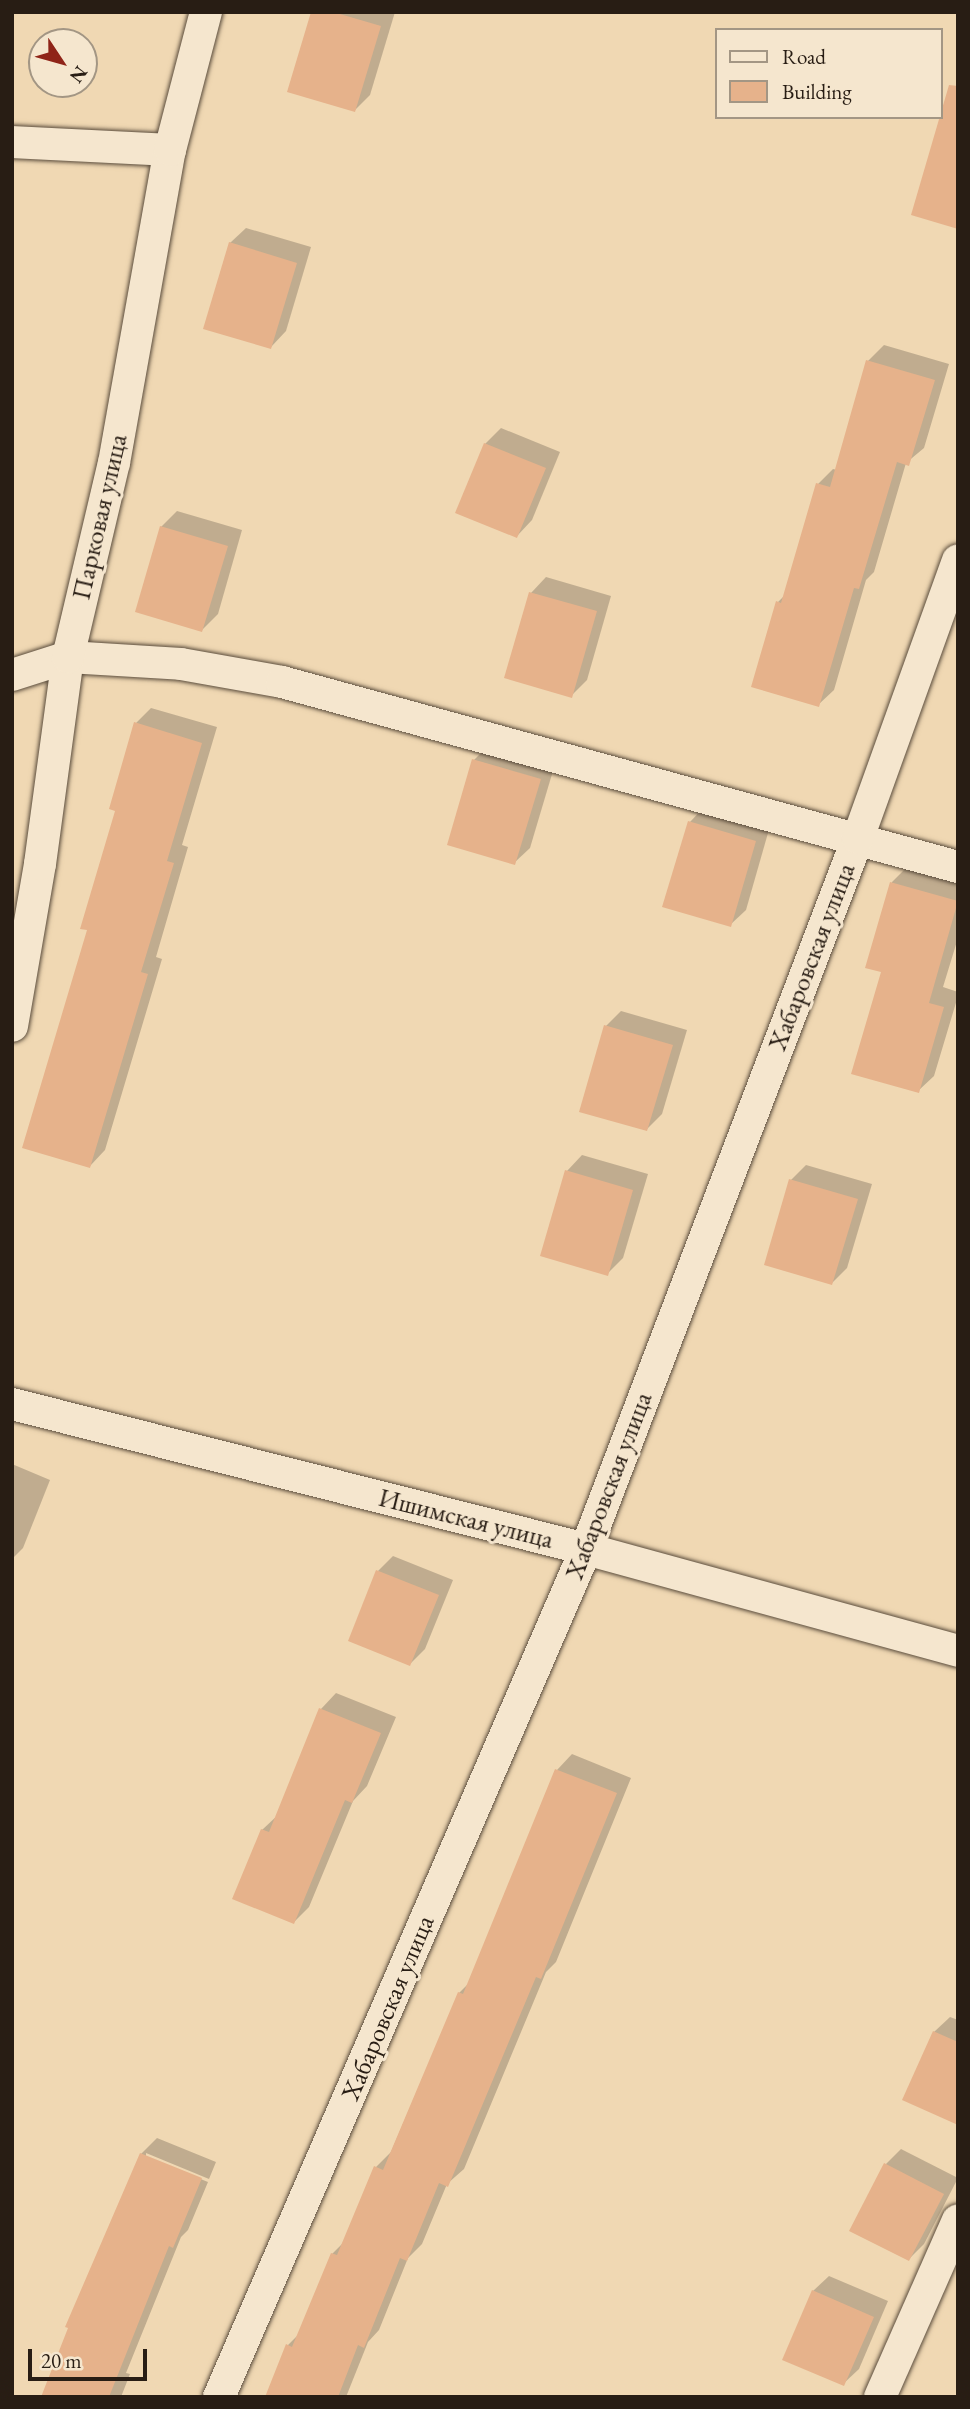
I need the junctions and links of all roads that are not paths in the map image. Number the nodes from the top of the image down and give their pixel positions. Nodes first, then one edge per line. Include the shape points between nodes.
1 (206, 12) edge
2 (12, 142) edge
3 (170, 150) junction
4 (958, 560) edge
5 (68, 657) junction
6 (12, 676) edge
7 (858, 838) junction
8 (958, 867) edge
9 (12, 1026) edge
10 (12, 1404) edge
11 (586, 1549) junction
12 (958, 1651) edge
13 (958, 2220) edge
14 (219, 2397) edge
15 (880, 2397) edge

1 - 3 street, Парковая улица
2 - 3 street
3 - 5 street, Парковая улица via 114,463
4 - 7 street, Хабаровская улица
5 - 6 street
5 - 7 street via 181,664 282,682
5 - 9 street, Парковая улица
7 - 8 street
7 - 11 street, Хабаровская улица
10 - 11 street, Ишимская улица
11 - 12 street, Ишимская улица
11 - 14 street, Хабаровская улица
13 - 15 street

